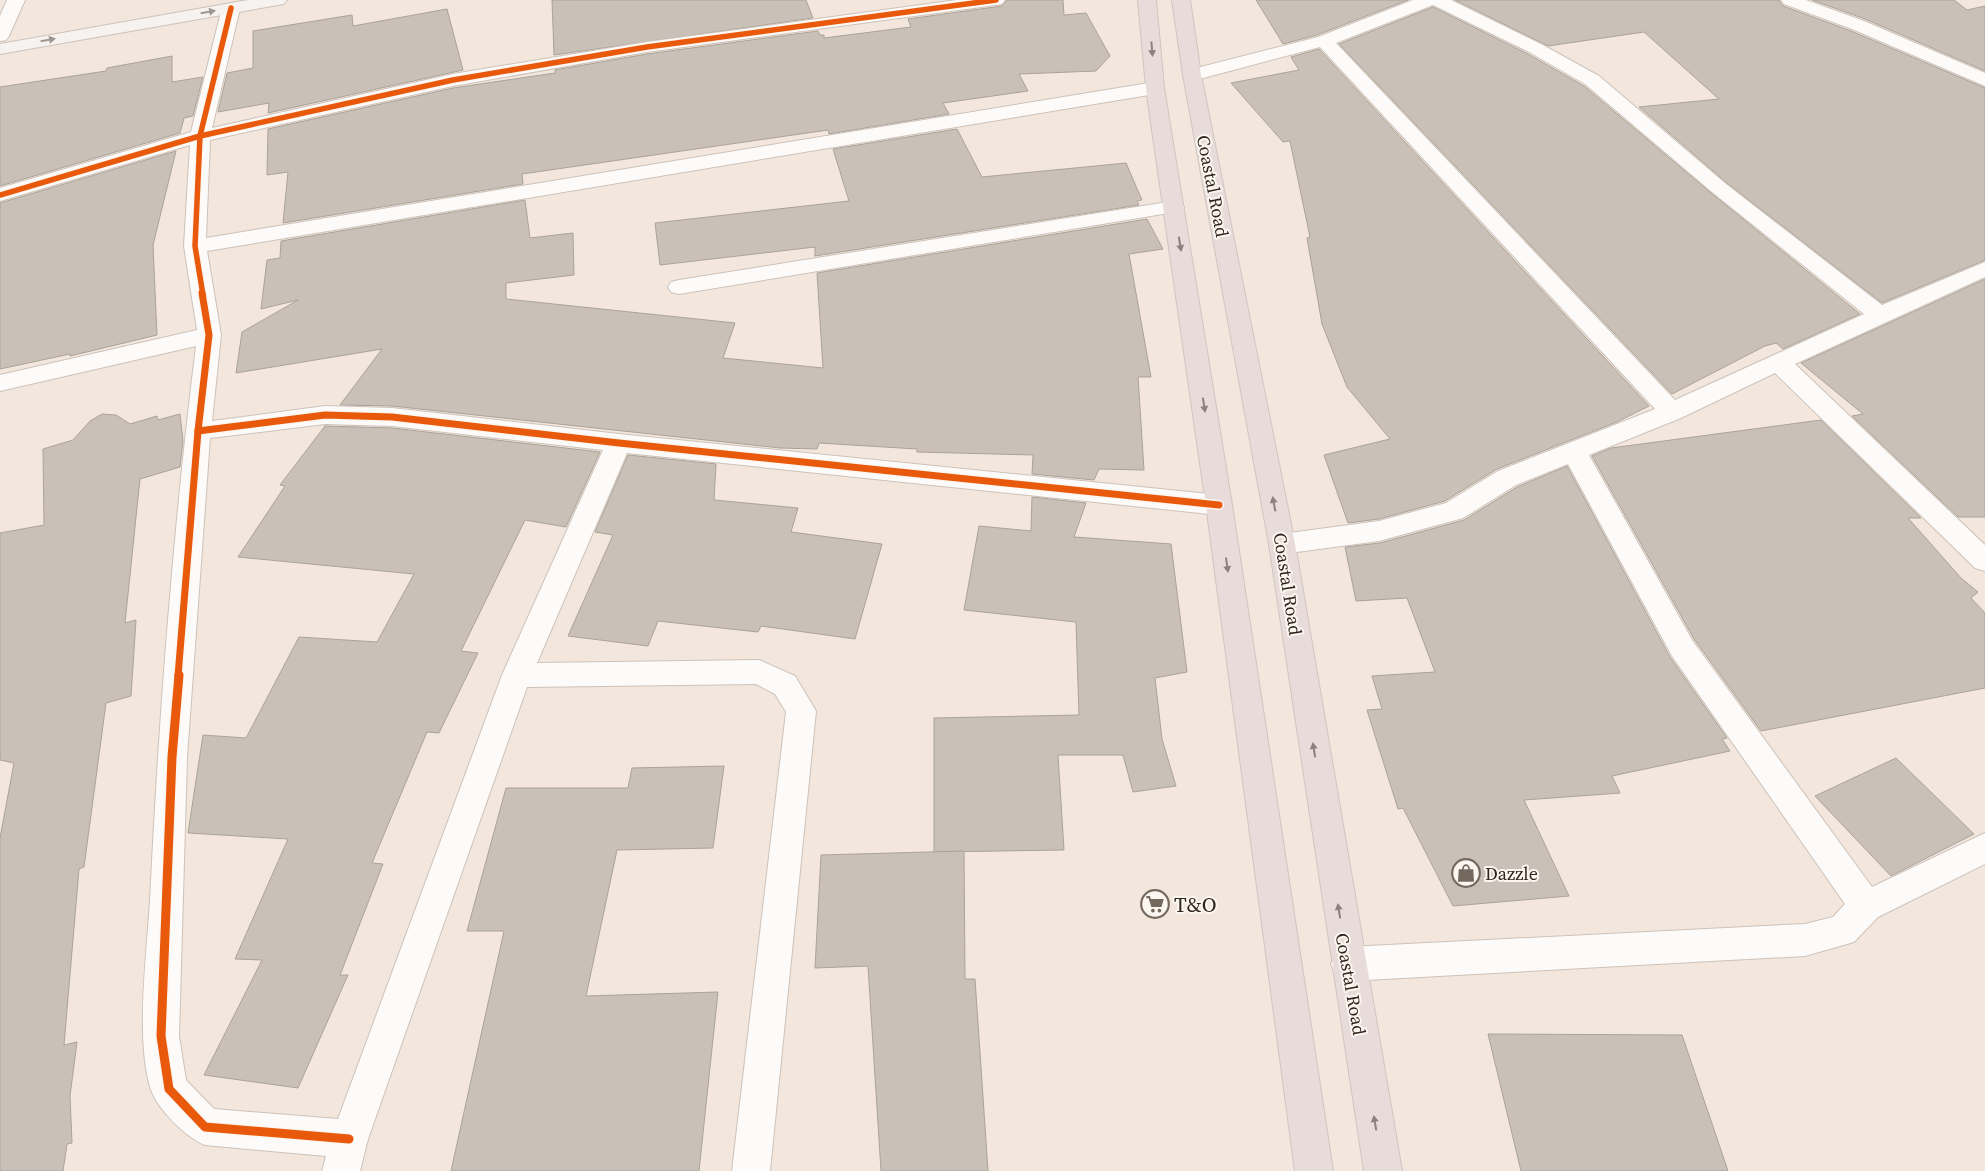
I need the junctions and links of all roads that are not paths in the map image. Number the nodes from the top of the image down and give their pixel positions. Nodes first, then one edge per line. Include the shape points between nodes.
1 (16, 0) edge
2 (184, 0) edge
3 (278, 0) edge
4 (996, 0) edge
5 (1147, 0) edge
6 (1181, 0) edge
7 (1430, 0) edge
8 (1436, 0) edge
9 (1790, 0) edge
10 (145, 6) dead end
11 (231, 8) junction
12 (882, 8) edge
13 (21, 26) dead end
14 (0, 31) edge
15 (1324, 41) junction
16 (0, 49) edge
17 (1192, 75) junction
18 (1985, 80) edge
19 (1155, 88) junction
20 (200, 136) junction
21 (0, 195) edge
22 (1174, 207) junction
23 (194, 246) junction
24 (1985, 269) edge
25 (679, 287) dead end
26 (1880, 315) junction
27 (210, 335) junction
28 (1779, 363) junction
29 (0, 383) edge
30 (1672, 412) junction
31 (198, 431) junction
32 (619, 443) junction
33 (1574, 451) junction
34 (1219, 505) junction
35 (1974, 540) edge
36 (1282, 544) junction
37 (1985, 561) edge
38 (517, 675) junction
39 (1985, 848) edge
40 (1866, 906) junction
41 (1348, 964) junction
42 (345, 1155) edge
43 (751, 1171) edge
44 (1314, 1171) edge
45 (1383, 1171) edge

1 - 14 street
2 - 10 street
3 - 11 street
4 - 12 street
5 -> 19 highway
6 - 17 highway, Coastal Road
7 - 15 street
8 - 26 street via 1592,80 1719,188
9 - 18 street via 1858,24
16 -> 11 street
11 - 20 street
12 - 20 street via 554,61
13 - 14 street
15 - 17 street
15 - 30 street
36 -> 17 highway, Coastal Road
19 - 22 highway
19 - 23 street
20 - 21 street
20 - 23 street
22 - 25 street
22 -> 34 highway
23 - 27 street
24 - 26 street
26 - 28 street
27 - 29 street
27 - 31 street
28 - 30 street
28 - 35 street
30 - 33 street
31 - 32 street via 324,415 392,417
31 - 42 street via 172,767 161,1036 169,1090 205,1127
32 - 34 street
32 - 38 street
33 - 36 street via 1507,478 1454,511 1379,531
33 - 40 street via 1682,648
34 -> 44 highway
35 - 37 street
41 -> 36 highway, Coastal Road
38 - 42 street
38 - 43 street via 759,672 785,685 801,711
39 - 40 street
40 - 41 street via 1842,931 1805,940
45 -> 41 highway, Coastal Road

